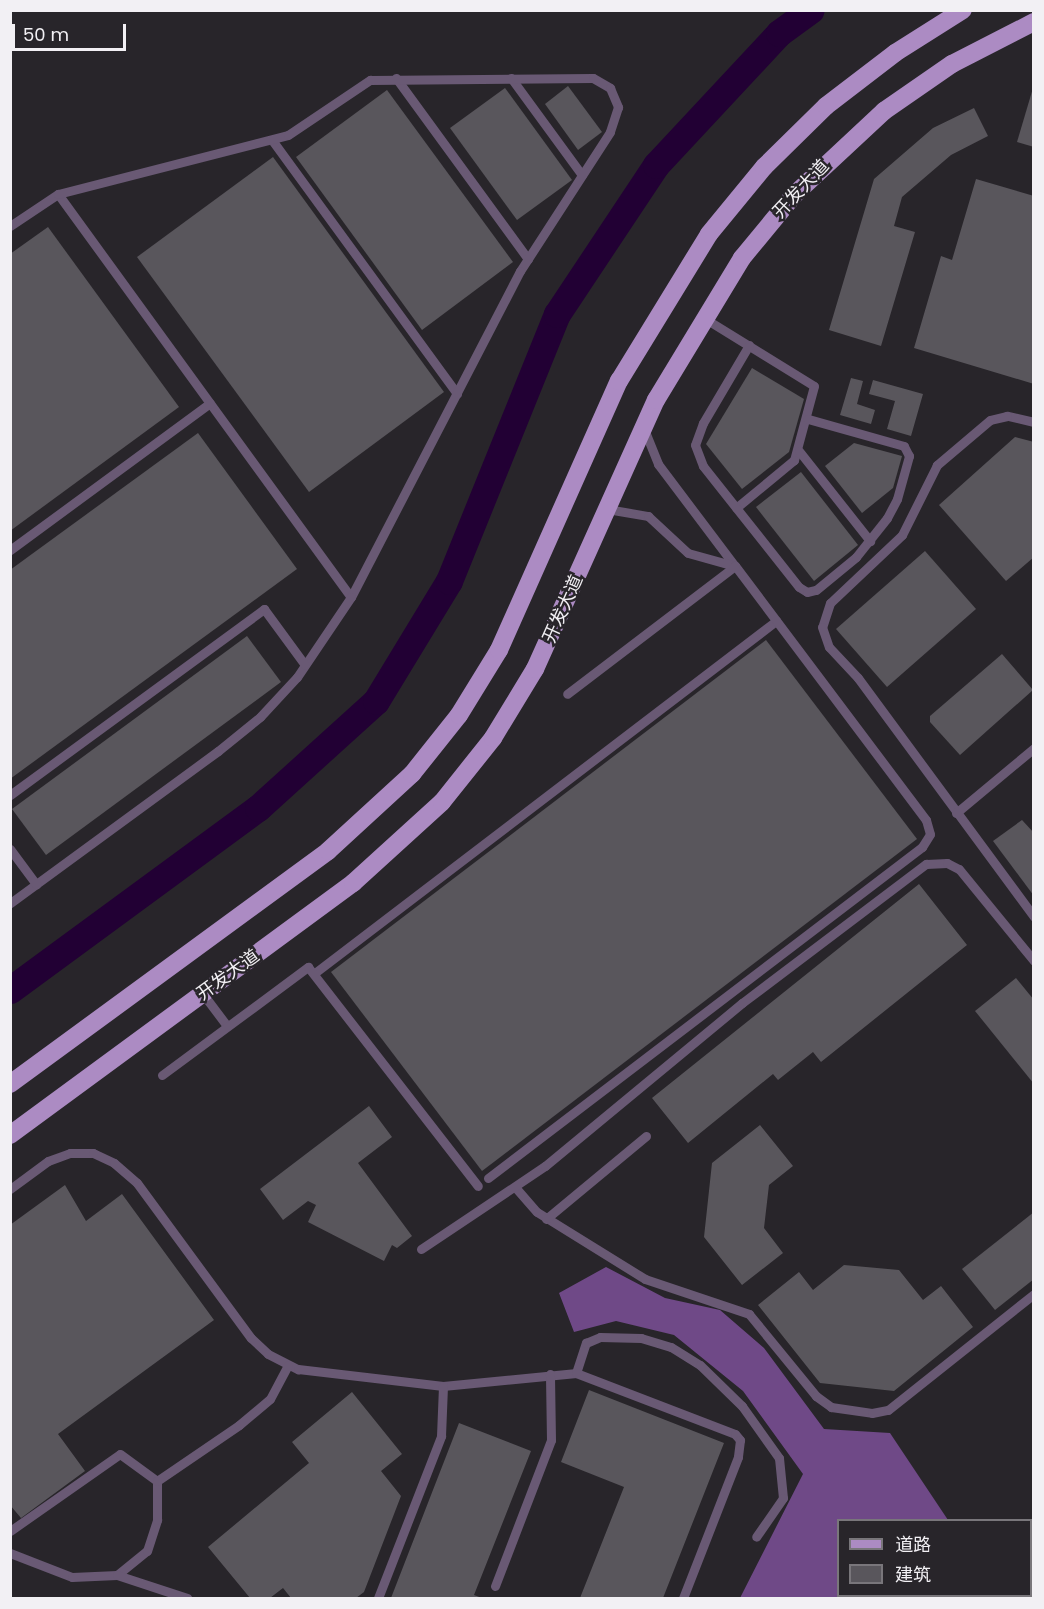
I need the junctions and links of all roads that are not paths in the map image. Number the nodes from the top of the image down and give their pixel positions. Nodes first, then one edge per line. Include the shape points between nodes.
1 (963, 10) edge
2 (1034, 22) edge
3 (396, 78) junction
4 (511, 78) junction
5 (272, 140) junction
6 (582, 175) junction
7 (58, 194) junction
8 (10, 226) edge
9 (528, 259) junction
10 (704, 318) junction
11 (749, 345) junction
12 (457, 394) junction
13 (210, 403) junction
14 (808, 419) junction
15 (1034, 422) edge
16 (644, 426) junction
17 (799, 451) junction
18 (736, 508) junction
19 (607, 509) junction
20 (870, 541) junction
21 (10, 550) edge
22 (735, 566) junction
23 (351, 597) junction
24 (776, 621) junction
25 (305, 666) junction
26 (567, 694) dead end
27 (1034, 748) edge
28 (10, 795) edge
29 (956, 813) junction
30 (10, 849) edge
31 (36, 884) junction
32 (10, 903) edge
33 (1034, 917) edge
34 (1034, 961) edge
35 (316, 972) junction
36 (202, 994) junction
37 (226, 1026) junction
38 (162, 1075) dead end
39 (10, 1084) edge
40 (10, 1135) edge
41 (646, 1136) dead end
42 (488, 1178) dead end
43 (477, 1186) dead end
44 (515, 1187) junction
45 (10, 1188) edge
46 (546, 1219) junction
47 (421, 1249) dead end
48 (1034, 1294) edge
49 (288, 1365) junction
50 (576, 1373) junction
51 (550, 1374) junction
52 (443, 1386) junction
53 (157, 1481) junction
54 (10, 1531) edge
55 (756, 1536) dead end
56 (10, 1553) edge
57 (117, 1575) junction
58 (495, 1586) dead end
59 (187, 1599) edge
60 (378, 1599) edge
61 (683, 1599) edge

1 - 39 main road via 895,53 826,106 764,167 709,234 620,381 499,650 459,715 412,774 328,851
2 - 10 main road, 开发大道 via 952,64 853,137 767,226
3 - 4 lane
3 - 5 lane via 370,80 303,126
3 - 9 lane
4 - 6 lane
4 - 6 lane via 586,78 610,88 618,107 616,120
5 - 7 lane
5 - 12 lane
6 - 9 lane
7 - 8 lane
7 - 13 lane
9 - 12 lane
10 - 11 lane
10 - 16 main road, 开发大道
11 - 14 lane via 814,386
11 - 18 lane via 703,423 695,446 703,466
12 - 23 lane
13 - 21 lane
13 - 23 lane
14 - 17 lane
14 - 20 lane via 909,450 893,509
15 - 29 lane via 1007,416 990,420 937,465 902,536 830,603 822,622 826,643 858,678
16 - 19 main road, 开发大道
16 - 22 lane via 658,464
17 - 18 lane via 788,467
17 - 20 lane
18 - 20 lane via 807,592 816,590 849,564
19 - 22 lane via 648,516 688,553
19 - 36 main road, 开发大道 via 535,669 468,771 384,858
22 - 24 lane
22 - 26 lane
23 - 25 lane
24 - 35 lane
24 - 42 lane via 926,820 930,834 927,842
25 - 28 lane via 264,609
25 - 31 lane via 260,717
27 - 29 lane
29 - 33 lane
30 - 31 lane
31 - 32 lane
34 - 44 lane via 959,869 947,863 926,864 742,1003 572,1145
35 - 37 lane via 308,967 300,970
35 - 43 lane
36 - 37 lane
36 - 40 main road, 开发大道
37 - 38 lane
41 - 46 lane
44 - 46 lane
44 - 47 lane
45 - 49 lane via 48,1161 70,1153 93,1153 114,1162 137,1183 251,1338
46 - 48 lane via 645,1279 749,1314 820,1401 837,1408 872,1413 888,1410
49 - 52 lane via 310,1372
49 - 53 lane via 270,1399
50 - 51 lane
50 - 55 lane via 586,1343 600,1337 640,1338 671,1347 700,1365 742,1406 779,1458 783,1498
50 - 61 lane via 729,1430 740,1440 738,1457
51 - 52 lane
51 - 58 lane via 550,1440
52 - 60 lane via 441,1436
53 - 54 lane via 120,1454
53 - 57 lane via 157,1520 147,1551
56 - 57 lane via 72,1577
57 - 59 lane

